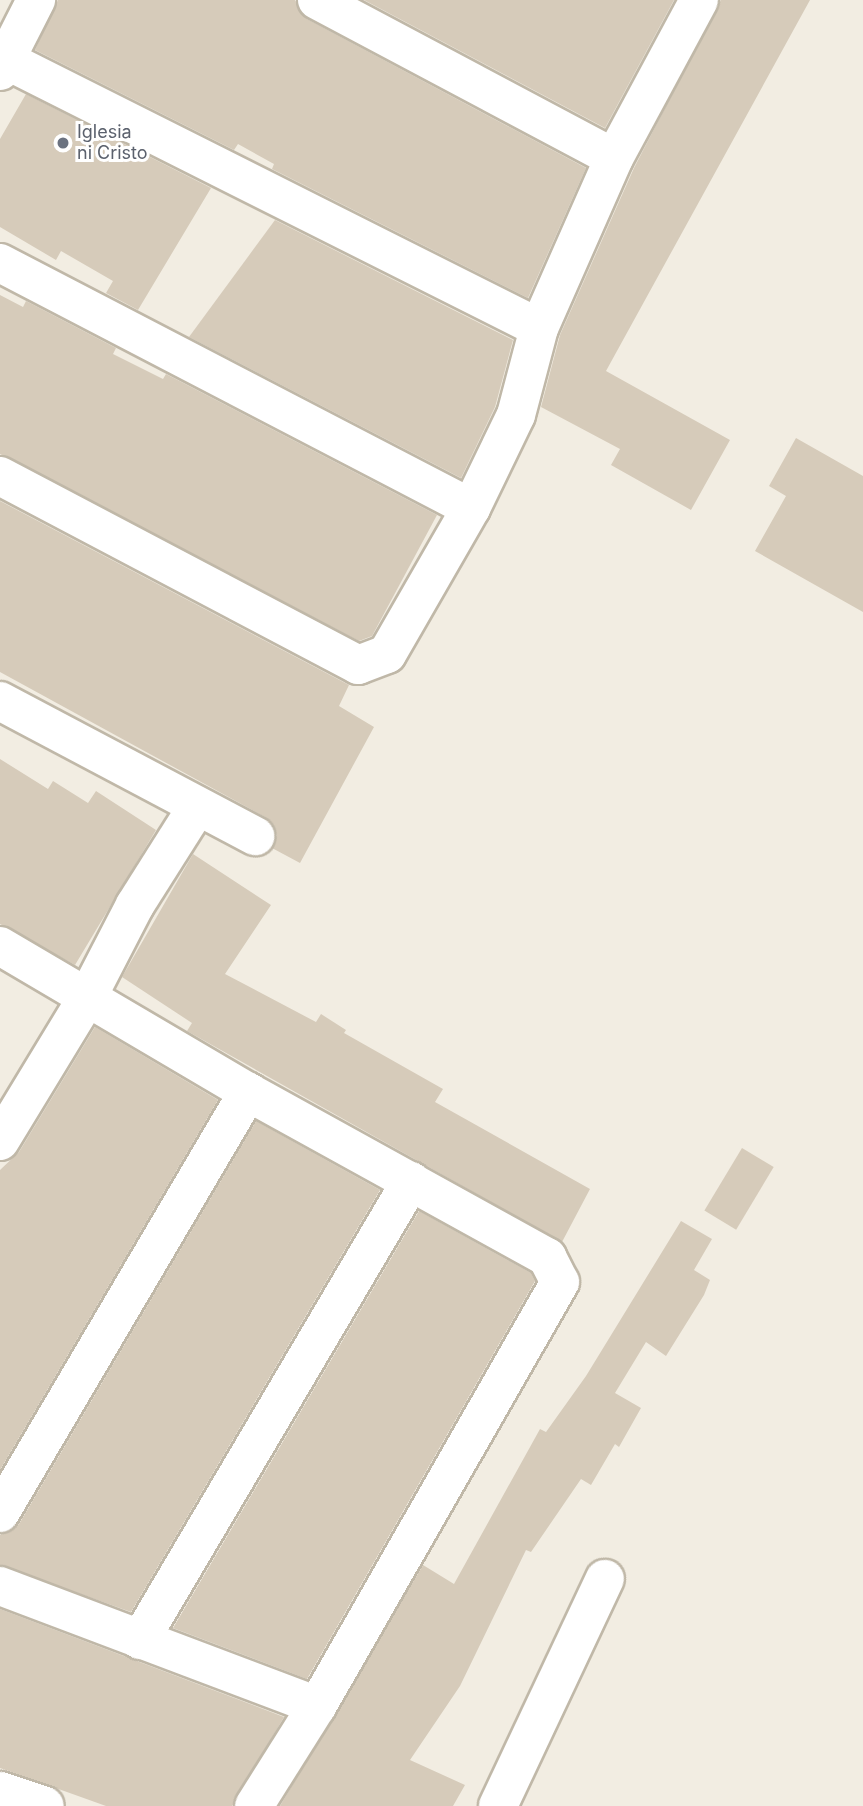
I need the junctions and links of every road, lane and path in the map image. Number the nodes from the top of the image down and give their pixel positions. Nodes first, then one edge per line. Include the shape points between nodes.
1 (36, 0) edge
2 (317, 0) edge
3 (699, 0) edge
4 (2, 63) edge
5 (614, 158) junction
6 (0, 263) edge
7 (540, 328) junction
8 (0, 476) edge
9 (471, 508) junction
10 (0, 702) edge
11 (198, 807) junction
12 (255, 836) dead end
13 (0, 946) edge
14 (88, 996) junction
15 (248, 1092) junction
16 (0, 1141) edge
17 (411, 1181) junction
18 (0, 1513) edge
19 (605, 1579) dead end
20 (0, 1586) edge
21 (140, 1640) junction
22 (317, 1706) junction
23 (0, 1791) edge
24 (45, 1806) edge
25 (254, 1806) edge
26 (498, 1806) edge

1 - 4 street
2 - 5 street
3 - 5 street
4 - 7 street
5 - 7 street
6 - 9 street
7 - 9 street via 516,415
8 - 9 street via 358,665 387,654
10 - 11 street
11 - 12 street
11 - 14 street via 135,905
13 - 14 street
14 - 15 street
14 - 16 street
15 - 17 street
15 - 18 street
17 - 21 street
17 - 22 street via 547,1257 560,1282
19 - 26 street via 585,1611
20 - 21 street
21 - 22 street
22 - 25 street
23 - 24 street

